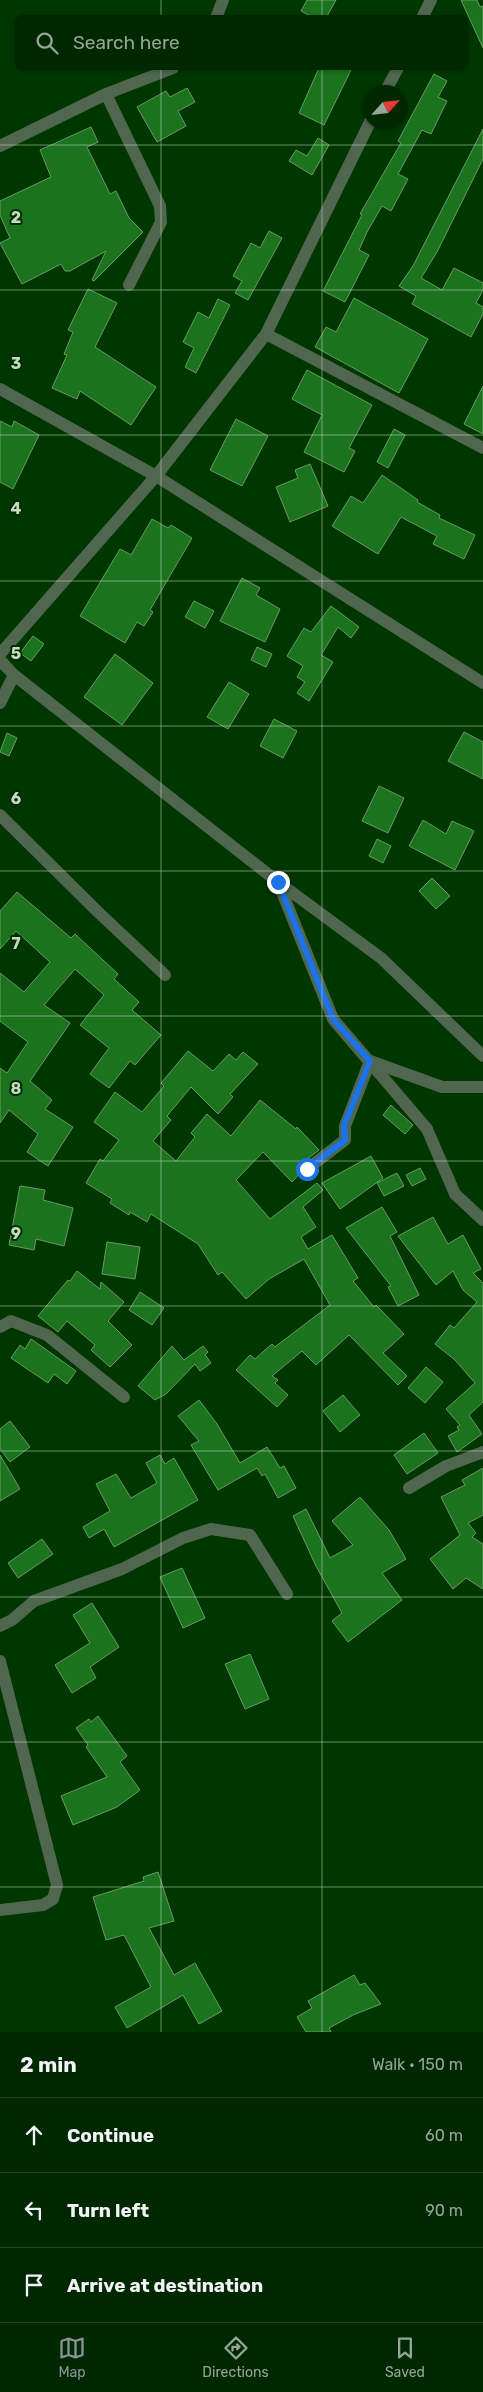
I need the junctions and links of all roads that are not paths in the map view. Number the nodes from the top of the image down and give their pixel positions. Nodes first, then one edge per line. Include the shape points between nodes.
1 (222, 0) edge
2 (431, 0) edge
3 (217, 15) edge
4 (424, 15) edge
5 (168, 70) edge
6 (397, 70) edge
7 (389, 85) edge
8 (106, 94) junction
9 (366, 130) edge
10 (0, 146) edge
11 (129, 285) dead end
12 (266, 334) junction
13 (0, 389) edge
14 (483, 448) edge
15 (156, 476) junction
16 (0, 654) edge
17 (0, 660) edge
18 (14, 675) junction
19 (483, 683) edge
20 (0, 704) edge
21 (0, 815) edge
22 (278, 882) junction
23 (165, 975) dead end
24 (482, 1052) edge
25 (370, 1061) junction
26 (483, 1086) edge
27 (307, 1169) dead end
28 (483, 1220) edge
29 (0, 1327) edge
30 (124, 1397) dead end
31 (483, 1452) edge
32 (408, 1488) dead end
33 (287, 1594) dead end
34 (0, 1626) edge
35 (0, 1661) edge
36 (0, 1910) edge

1 - 3 street
2 - 4 street
5 - 8 street
6 - 7 street
8 - 10 street
8 - 11 street via 160,206 161,222
9 - 12 street
12 - 14 street
12 - 15 street
13 - 15 street
15 - 16 street
15 - 19 street
17 - 18 street
18 - 20 street
18 - 22 street
21 - 23 street
22 - 24 street via 381,958
22 - 25 street via 333,1019
25 - 26 street via 442,1087
25 - 27 street via 344,1126 345,1140
25 - 28 street via 427,1130 456,1194
29 - 30 street via 11,1321 47,1334
31 - 32 street via 446,1466
33 - 34 street via 250,1535 211,1529 183,1538 122,1569 34,1601
35 - 36 street via 57,1885 54,1900 43,1905

